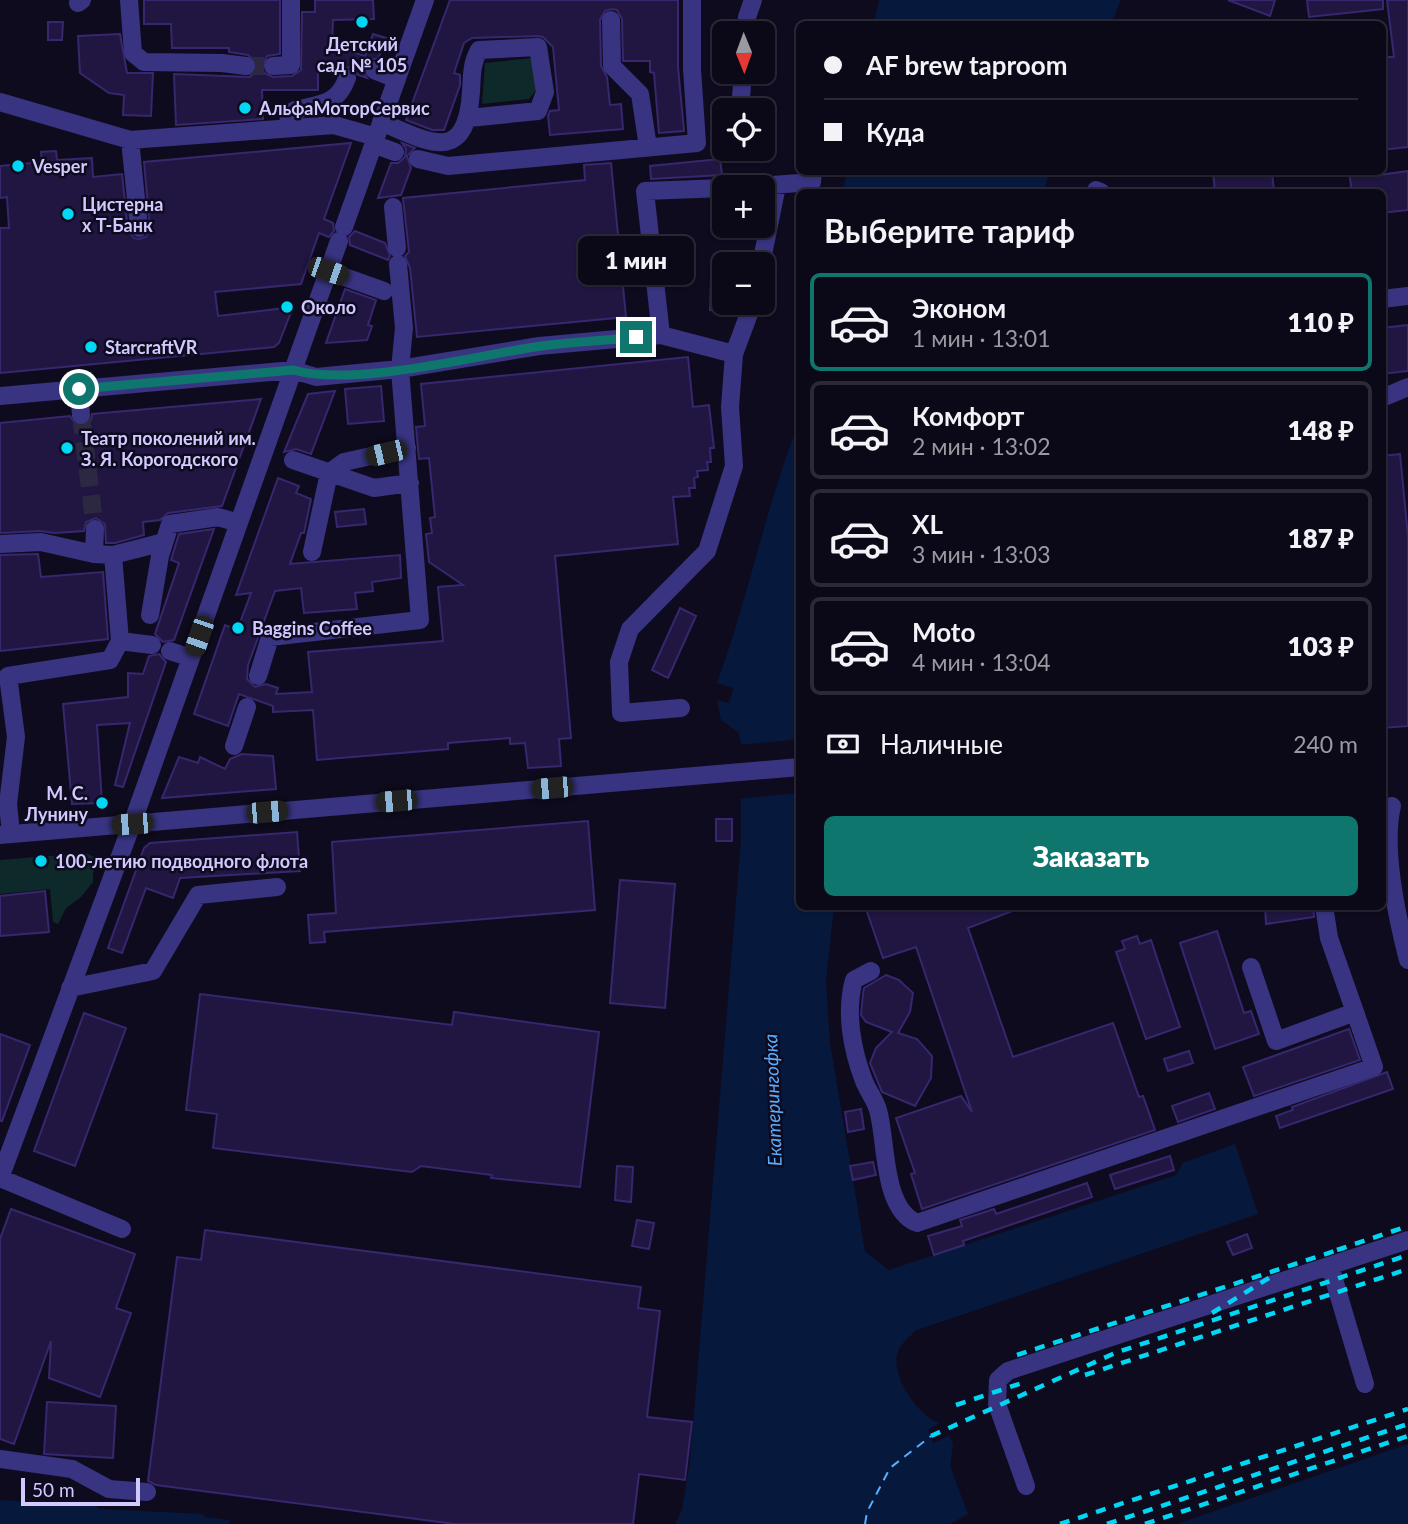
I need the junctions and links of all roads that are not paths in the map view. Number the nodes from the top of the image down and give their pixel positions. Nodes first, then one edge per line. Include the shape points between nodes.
1 (129, 0) edge
2 (291, 0) edge
3 (692, 0) edge
4 (753, 0) edge
5 (421, 1) edge
6 (611, 20) dead end
7 (747, 21) edge
8 (247, 65) tunnel mouth
9 (273, 66) tunnel mouth
10 (374, 71) dead end
11 (347, 78) dead end
12 (397, 79) junction
13 (0, 102) edge
14 (469, 118) junction
15 (288, 128) junction
16 (377, 134) junction
17 (130, 140) junction
18 (648, 147) junction
19 (395, 152) dead end
20 (418, 159) dead end
21 (813, 175) edge
22 (777, 186) joint
23 (712, 188) edge
24 (393, 207) dead end
25 (139, 228) dead end
26 (763, 252) edge
27 (328, 271) junction
28 (384, 291) dead end
29 (1408, 296) edge
30 (1386, 299) edge
31 (749, 315) edge
32 (661, 335) junction
33 (734, 354) junction
34 (400, 369) junction
35 (293, 370) junction
36 (1408, 387) edge
37 (79, 389) junction
38 (0, 396) edge
39 (1386, 396) edge
40 (81, 415) tunnel mouth
41 (407, 448) junction
42 (264, 450) junction
43 (329, 473) junction
44 (410, 483) junction
45 (239, 523) junction
46 (95, 530) tunnel mouth
47 (164, 542) junction
48 (0, 544) edge
49 (312, 552) dead end
50 (94, 554) junction
51 (113, 555) junction
52 (150, 615) dead end
53 (120, 641) junction
54 (152, 645) dead end
55 (170, 651) dead end
56 (191, 658) junction
57 (258, 676) dead end
58 (247, 707) dead end
59 (681, 708) dead end
60 (234, 746) dead end
61 (796, 767) edge
62 (1394, 806) edge
63 (132, 824) junction
64 (5, 834) edge
65 (277, 887) dead end
66 (1325, 910) edge
67 (1408, 960) edge
68 (1251, 967) dead end
69 (871, 971) dead end
70 (70, 988) junction
71 (1355, 1013) junction
72 (0, 1178) edge
73 (122, 1229) dead end
74 (1408, 1240) edge
75 (1330, 1266) junction
76 (1365, 1384) dead end
77 (0, 1459) edge
78 (1026, 1486) dead end
79 (147, 1492) dead end

1 - 8 street via 132,53 144,62
2 - 9 street via 291,65
3 - 18 street via 697,143
4 - 7 street
5 - 12 street
6 - 18 street via 612,66 640,94
10 - 12 street
11 - 15 street via 333,100 289,114
12 - 16 street
13 - 17 street
14 - 14 street via 473,61 479,50 538,47 545,92 538,111
14 - 16 street via 457,136 443,143
15 - 16 street via 334,125
15 - 17 street
16 - 19 street
16 - 27 street
17 - 25 street
18 - 20 street via 448,166
21 - 22 street via 812,182
22 - 26 street
23 - 32 street via 645,191
24 - 34 street via 404,328
27 - 28 street
27 - 35 street
29 - 30 street
31 - 33 street
32 - 33 street
32 - 34 street via 539,346
33 - 59 street via 730,407 734,466 707,551 630,629 619,662 621,713
34 - 35 street via 316,377
34 - 41 street
35 - 37 street
35 - 42 street
36 - 39 street
37 - 38 street
37 - 40 street
41 - 43 street via 344,463
41 - 44 street
42 - 43 street
42 - 45 street
43 - 44 street via 374,488
43 - 49 street
44 - 57 street via 420,620 270,637
45 - 47 street via 218,517 170,524
45 - 56 street
46 - 50 street
47 - 51 street
47 - 52 street
48 - 50 street via 41,542
50 - 51 street
51 - 53 street
53 - 54 street
53 - 64 street via 110,660 8,676 16,737
55 - 56 street
56 - 63 street
58 - 60 street
61 - 63 street
62 - 67 street via 1388,823 1393,883
63 - 64 street
63 - 70 street
65 - 70 street via 198,895 153,971
66 - 71 street
68 - 71 street via 1276,1041
69 - 71 street via 854,981 850,1025 863,1079 878,1110 888,1176 902,1211 917,1223 1374,1068
70 - 72 street
72 - 73 street
74 - 75 street
75 - 76 street
75 - 78 street via 1008,1371 998,1380 997,1404
77 - 79 street via 72,1469 109,1489

